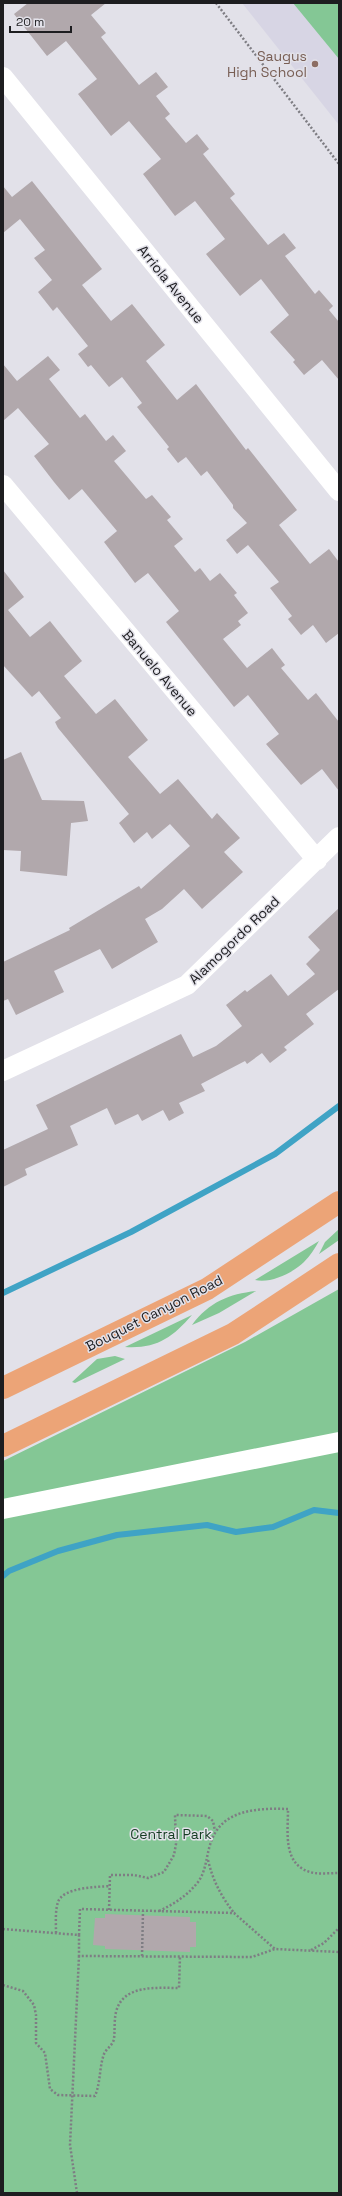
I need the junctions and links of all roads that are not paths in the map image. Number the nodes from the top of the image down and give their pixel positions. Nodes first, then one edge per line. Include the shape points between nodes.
1 (3, 77) edge
2 (3, 485) edge
3 (339, 491) edge
4 (339, 837) edge
5 (317, 860) junction
6 (3, 1071) edge
7 (339, 1202) edge
8 (339, 1264) edge
9 (3, 1388) edge
10 (339, 1442) edge
11 (3, 1446) edge
12 (3, 1509) edge

1 - 3 street, Arriola Avenue
2 - 5 street, Banuelo Avenue
4 - 5 street, Alamogordo Road
5 - 6 street, Alamogordo Road via 187,985
7 - 9 main road, Bouquet Canyon Road via 207,1289
8 - 11 main road via 233,1334
10 - 12 street

